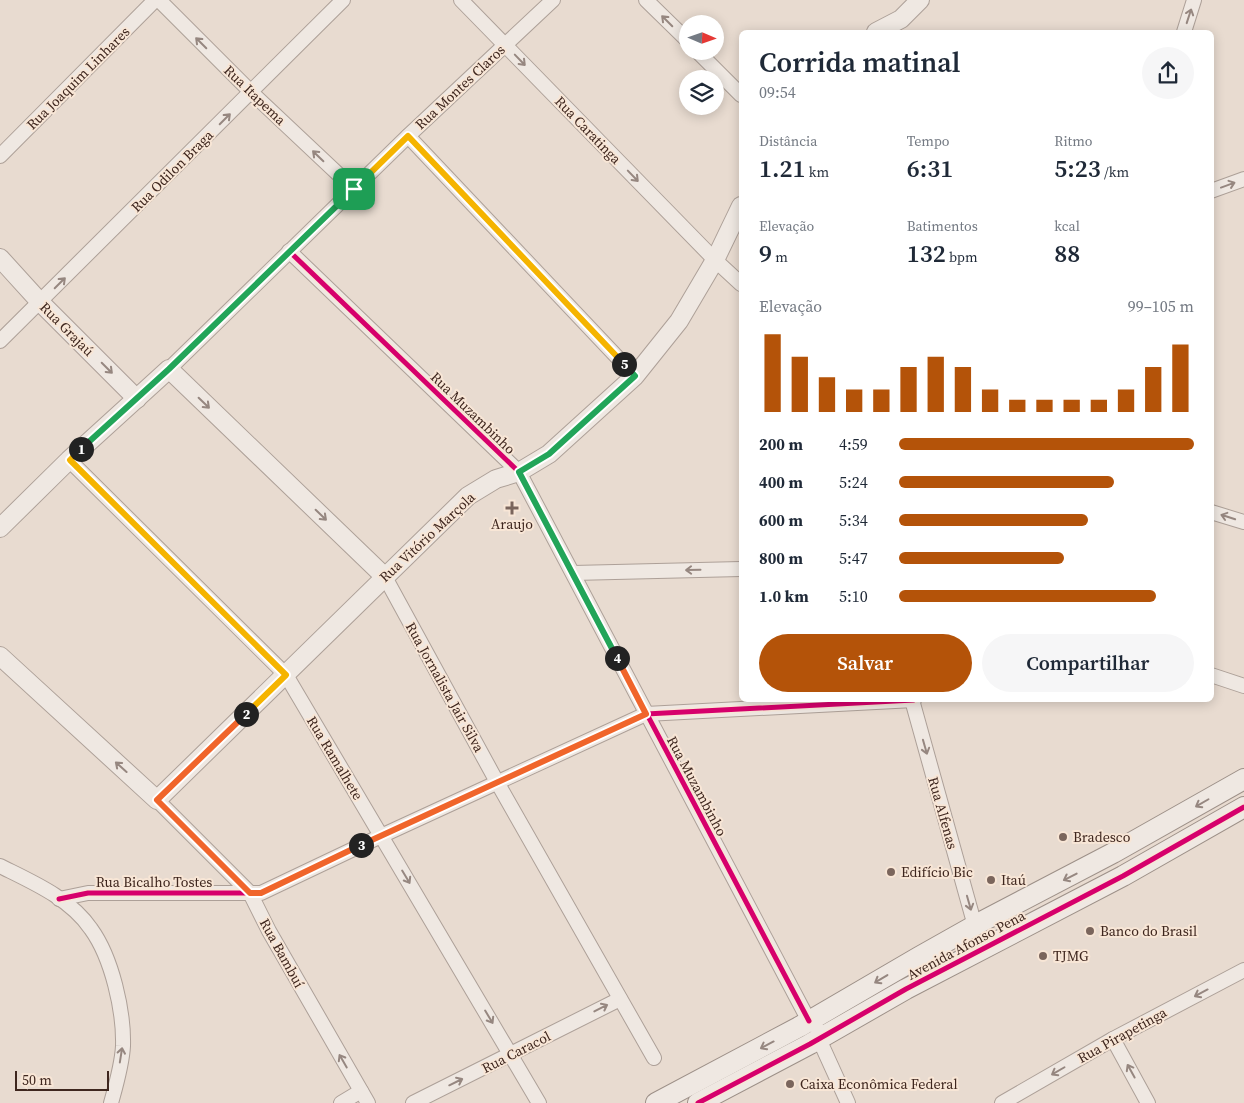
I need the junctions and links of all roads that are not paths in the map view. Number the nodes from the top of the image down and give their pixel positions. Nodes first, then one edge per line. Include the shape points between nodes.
1 (157, 0) edge
2 (343, 0) edge
3 (461, 0) edge
4 (553, 0) edge
5 (646, 0) edge
6 (920, 0) edge
7 (1194, 0) edge
8 (884, 30) edge
9 (1185, 30) edge
10 (679, 32) edge
11 (505, 45) junction
12 (706, 60) edge
13 (252, 93) junction
14 (739, 93) edge
15 (408, 136) junction
16 (0, 156) edge
17 (1244, 179) edge
18 (354, 189) junction
19 (1214, 190) edge
20 (739, 210) edge
21 (289, 251) junction
22 (0, 258) edge
23 (715, 260) junction
24 (739, 282) edge
25 (40, 302) junction
26 (0, 341) edge
27 (169, 369) junction
28 (635, 376) junction
29 (137, 399) junction
30 (70, 460) junction
31 (519, 472) junction
32 (1214, 513) edge
33 (1244, 522) edge
34 (0, 528) edge
35 (739, 568) edge
36 (573, 572) junction
37 (386, 577) junction
38 (0, 656) edge
39 (286, 675) junction
40 (1214, 676) edge
41 (1244, 686) edge
42 (874, 702) edge
43 (913, 702) edge
44 (646, 714) junction
45 (1244, 779) edge
46 (497, 782) junction
47 (157, 800) junction
48 (1244, 807) edge
49 (381, 836) junction
50 (1112, 853) junction
51 (0, 866) edge
52 (1123, 876) junction
53 (250, 893) junction
54 (59, 899) junction
55 (975, 926) junction
56 (1244, 970) edge
57 (620, 999) junction
58 (814, 1019) junction
59 (819, 1039) junction
60 (1113, 1039) junction
61 (511, 1055) junction
62 (654, 1058) dead end
63 (364, 1097) edge
64 (111, 1103) edge
65 (341, 1103) edge
66 (412, 1103) edge
67 (539, 1103) edge
68 (656, 1103) edge
69 (698, 1103) edge
70 (848, 1103) edge
71 (1002, 1103) edge
72 (1148, 1103) edge

13 -> 1 street, Rua Itapema
1 - 16 street, Rua Joaquim Linhares
2 - 13 street, Rua Odilon Braga
3 - 11 street, Rua Caratinga
4 - 11 street, Rua Montes Claros
10 -> 5 street
6 - 8 street
9 -> 7 street
11 - 15 street, Rua Montes Claros
11 -> 23 street, Rua Caratinga
12 - 14 street
18 -> 13 street, Rua Itapema
25 -> 13 street, Rua Odilon Braga
15 - 18 street, Rua Montes Claros
15 - 28 street
19 -> 17 street
18 - 21 street, Rua Montes Claros
20 - 23 street, Rua Vitório Marçola
21 - 27 street, Rua Montes Claros
21 - 31 street, Rua Muzambinho
22 - 25 street, Rua Grajaú
23 - 24 street, Rua Caratinga
23 - 28 street, Rua Vitório Marçola via 679,321
25 - 26 street, Rua Odilon Braga
25 -> 29 street, Rua Grajaú
27 - 29 street, Rua Montes Claros
27 -> 37 street, Rua Jornalista Jair Silva
28 - 31 street, Rua Vitório Marçola via 549,454
29 - 30 street, Rua Montes Claros
30 - 34 street, Rua Montes Claros
30 - 39 street, Rua Ramalhete
31 - 36 street, Rua Muzambinho
31 - 37 street, Rua Vitório Marçola via 496,479 468,496
33 -> 32 street
35 -> 36 street
36 - 44 street, Rua Muzambinho
37 - 39 street, Rua Vitório Marçola
37 - 46 street, Rua Jornalista Jair Silva
47 -> 38 street, Rua Bambuí
39 - 47 street, Rua Vitório Marçola
39 - 49 street, Rua Ramalhete
40 - 41 street
42 - 44 street
43 -> 55 street, Rua Alfenas
44 - 46 street, Rua Bicalho Tostes
44 - 58 street, Rua Muzambinho
45 -> 50 main road, Avenida Afonso Pena
46 - 49 street, Rua Bicalho Tostes
46 - 57 street, Rua Jornalista Jair Silva
47 - 53 street, Rua Bambuí
48 - 52 main road, Avenida Afonso Pena
49 - 53 street, Rua Bicalho Tostes via 261,893
49 -> 61 street, Rua Ramalhete
50 - 52 main road
50 -> 55 main road, Avenida Afonso Pena
51 - 54 street
52 - 59 main road, Avenida Afonso Pena via 906,989
53 - 54 street, Rua Bicalho Tostes via 88,893
63 -> 53 street, Rua Bambuí
64 -> 54 street via 123,1047 115,988 105,956 91,929
55 -> 58 main road, Avenida Afonso Pena
56 -> 60 street, Rua Pirapetinga
61 -> 57 street, Rua Caracol
57 - 62 street, Rua Jornalista Jair Silva
58 - 59 street, Rua Muzambinho
58 -> 68 main road, Avenida Afonso Pena
59 - 69 main road, Avenida Afonso Pena
59 - 70 street, Rua Muzambinho
60 -> 71 street, Rua Pirapetinga
72 -> 60 street
66 -> 61 street, Rua Caracol
61 - 67 street, Rua Ramalhete
63 - 65 street

